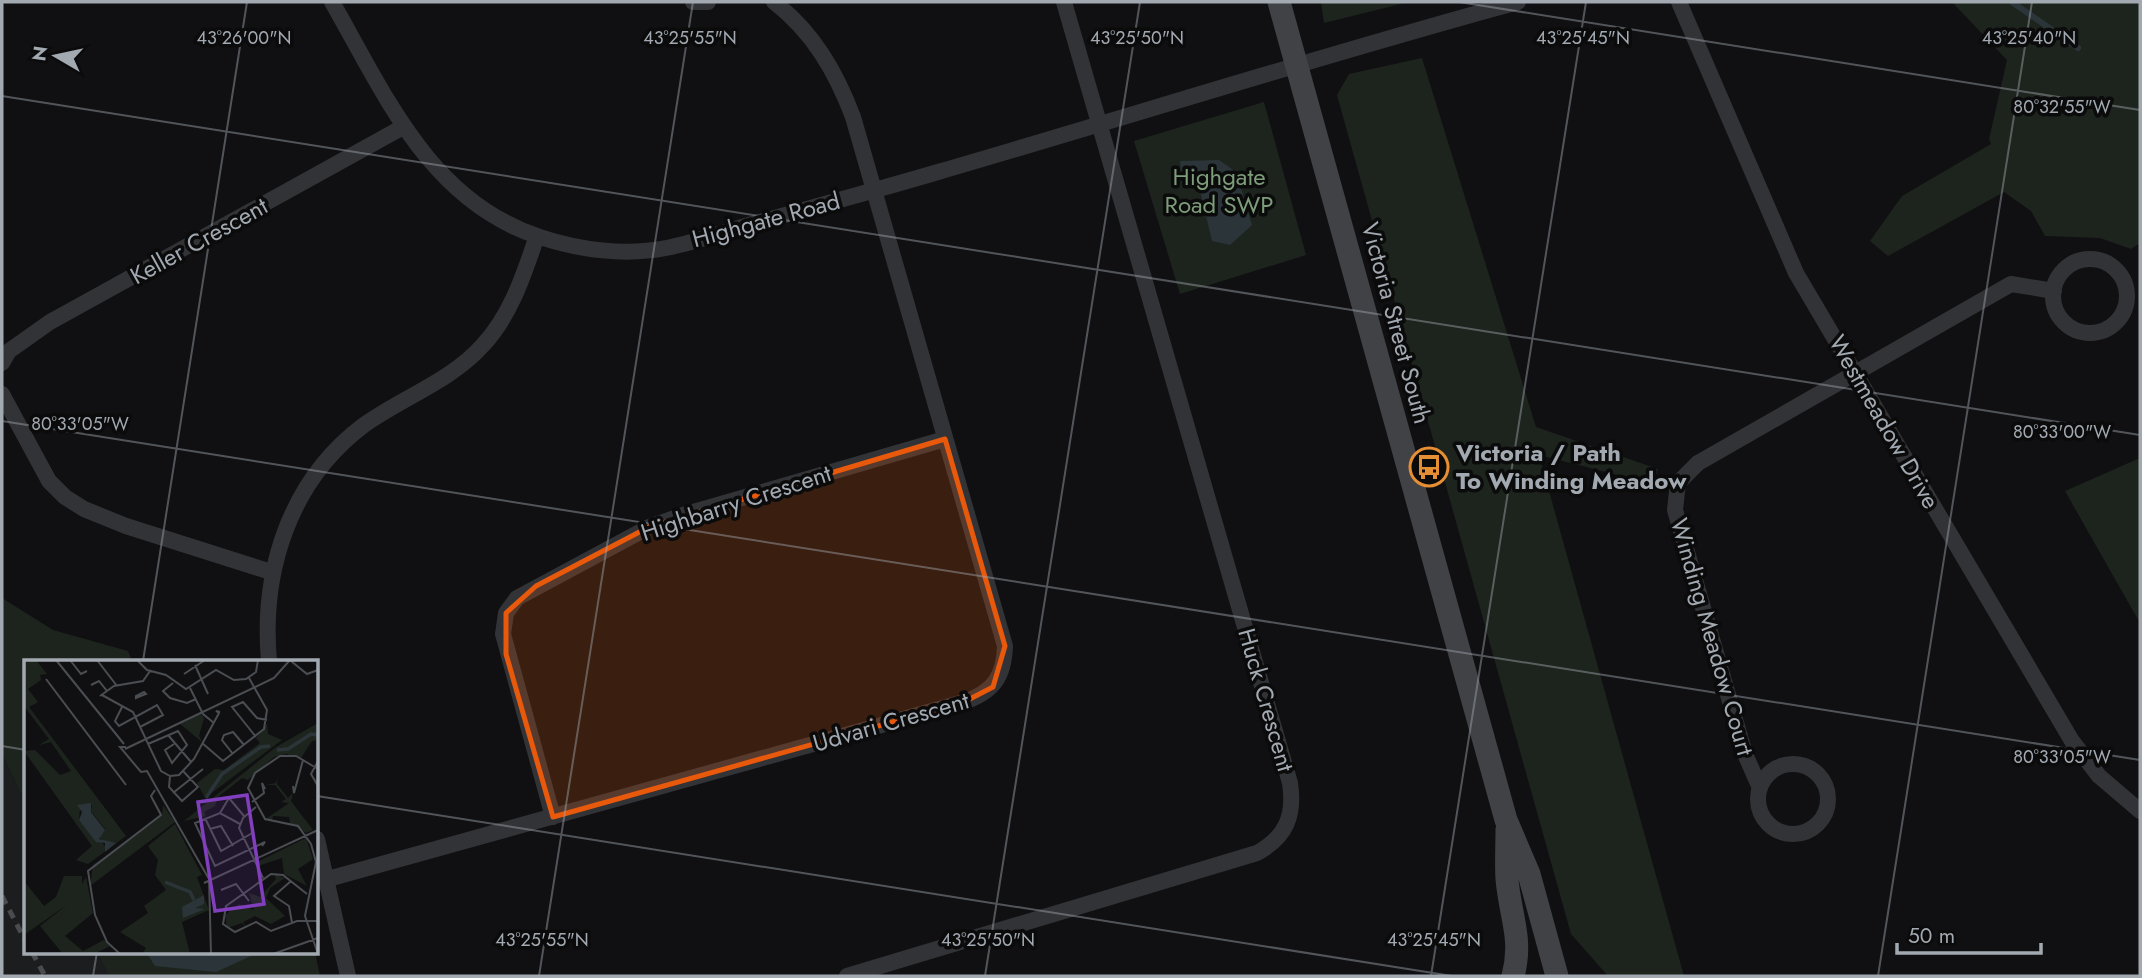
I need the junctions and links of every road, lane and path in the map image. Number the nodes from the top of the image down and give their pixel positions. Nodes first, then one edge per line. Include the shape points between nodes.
1 (332, 2) edge
2 (693, 2) edge
3 (709, 2) edge
4 (774, 2) edge
5 (1064, 2) edge
6 (1279, 2) edge
7 (1518, 2) edge
8 (1679, 2) edge
9 (1297, 64) junction
10 (1100, 125) junction
11 (403, 127) junction
12 (873, 191) junction
13 (537, 236) junction
14 (2054, 291) junction
15 (2, 363) edge
16 (1855, 373) junction
17 (2, 394) edge
18 (945, 439) junction
19 (271, 572) junction
20 (269, 660) edge
21 (1760, 788) junction
22 (2140, 811) edge
23 (553, 817) junction
24 (1506, 820) junction
25 (318, 843) edge
26 (328, 879) junction
27 (348, 976) edge
28 (847, 976) edge
29 (1513, 976) edge
30 (1557, 976) edge

1 - 11 street, Highgate Road
2 - 3 street
4 - 12 street, Udvari Crescent via 804,29 840,83
5 - 10 street, Huck Crescent
6 - 9 main road, Victoria Street South
7 - 9 street, Highgate Road
8 - 16 street, Westmeadow Drive via 1796,273
9 - 10 street, Highgate Road
9 - 24 main road, Victoria Street South
10 - 12 street, Highgate Road
10 - 28 street, Huck Crescent via 1290,783 1292,813 1280,836 1257,853
11 - 13 street, Highgate Road via 425,158 458,191
11 - 15 street, Keller Crescent via 50,322 9,351
12 - 13 street, Highgate Road via 664,248 615,251
12 - 18 street, Udvari Crescent
13 - 19 street via 494,333 448,376 363,426 333,455 308,487 283,533
14 - 14 street via 2058,315 2088,334 2112,327 2126,307 2125,283 2119,272 2099,260 2075,263 2064,270
14 - 16 street, Winding Meadow Court via 2011,284
16 - 21 street, Winding Meadow Court via 1698,463 1678,483 1675,510 1745,754
16 - 22 street, Westmeadow Drive via 2071,741 2099,776
17 - 19 street via 49,481 65,497 126,526
18 - 23 street, Highbarry Crescent via 671,519 573,565 517,598 506,613 503,634
18 - 23 street, Udvari Crescent via 1005,646 1001,674 993,687 964,702
19 - 20 street
21 - 21 street, Winding Meadow Court via 1761,812 1777,830 1811,829 1826,811 1827,788 1822,778 1804,765 1782,765
23 - 26 street, Udvari Crescent
24 - 29 main road, Victoria Street South via 1507,881 1518,930
24 - 30 main road, Victoria Street South via 1530,874
25 - 26 street
26 - 27 street

